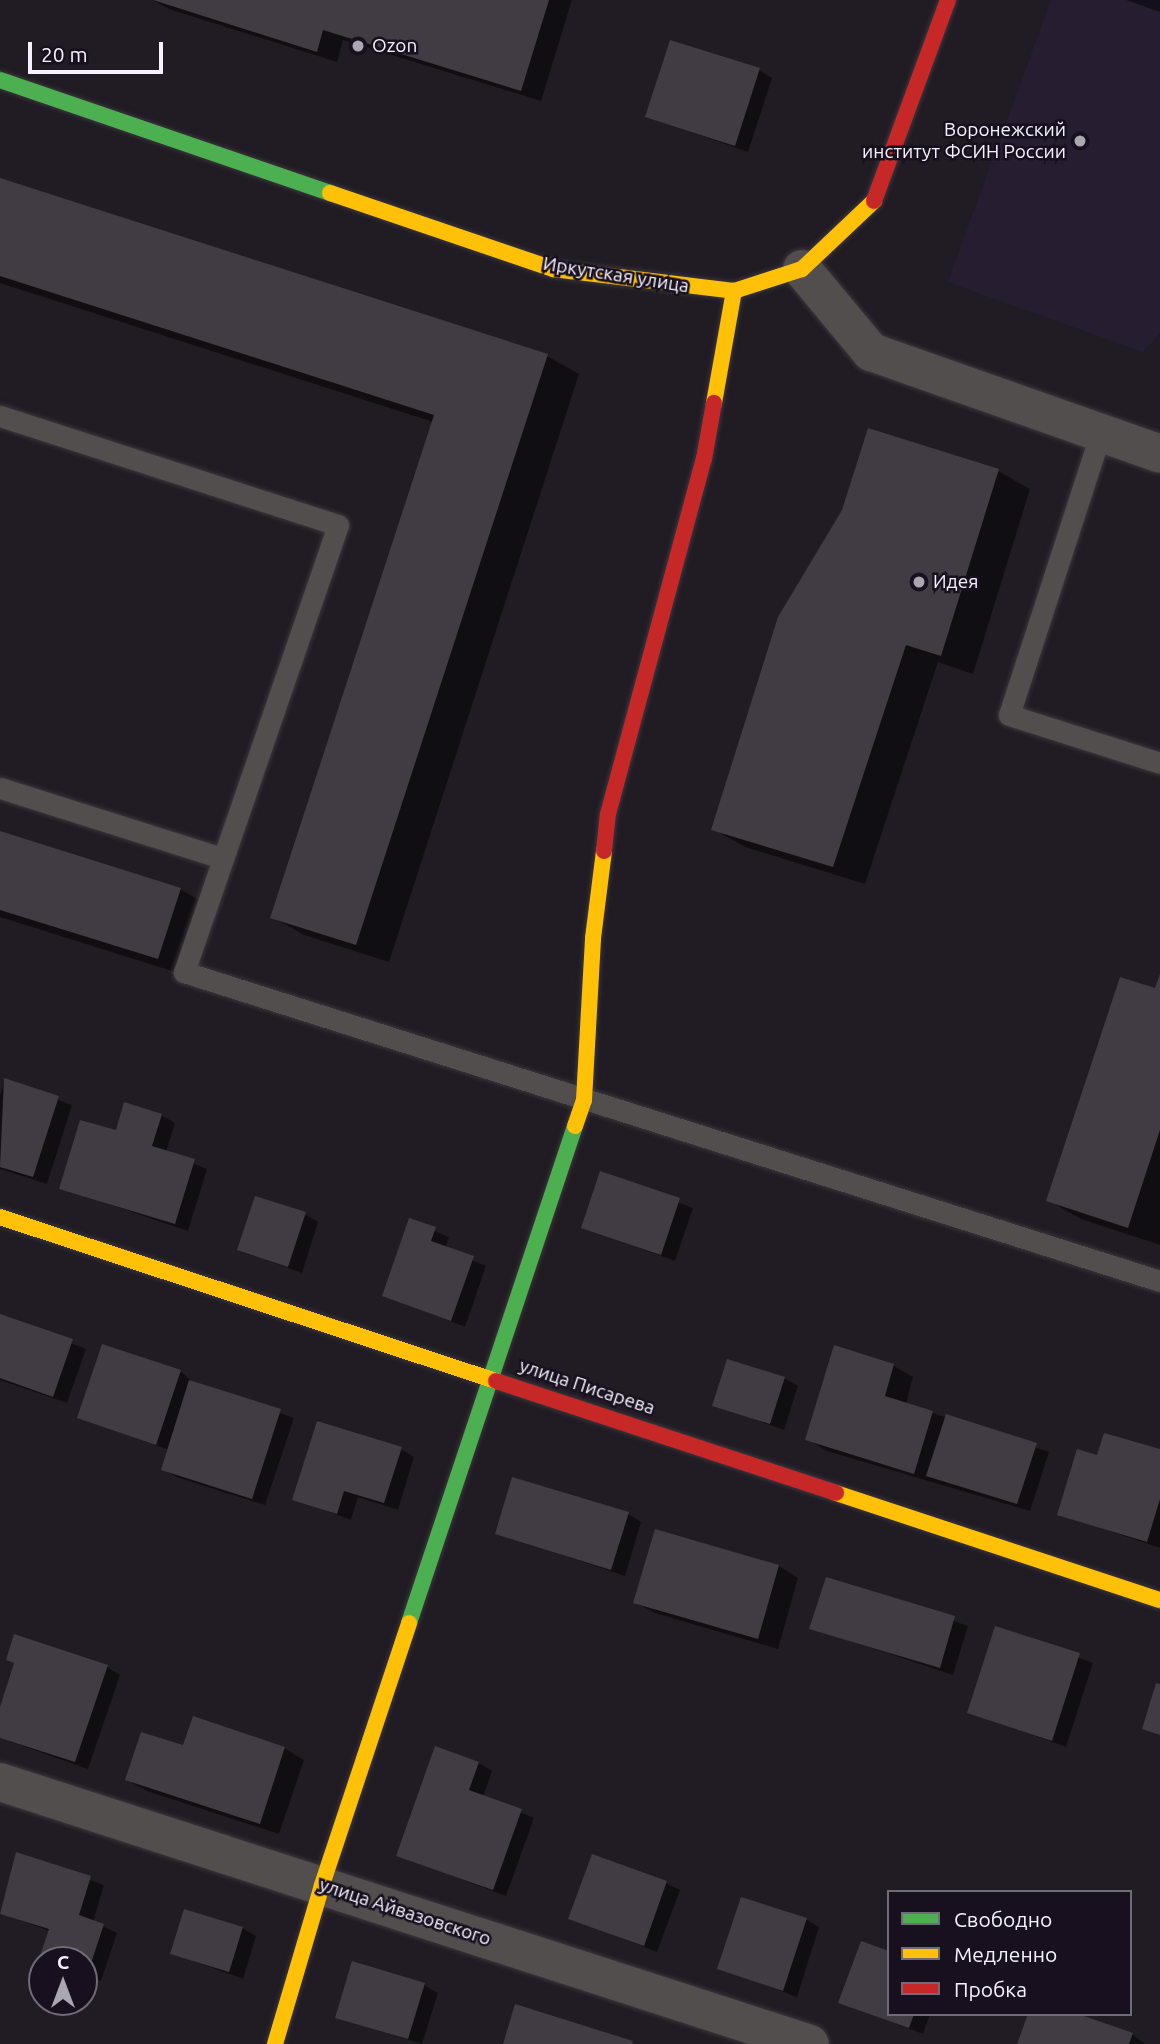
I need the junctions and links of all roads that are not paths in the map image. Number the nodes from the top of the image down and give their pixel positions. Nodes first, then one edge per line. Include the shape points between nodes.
1 (948, 0) edge
2 (0, 80) edge
3 (802, 269) junction
4 (734, 291) junction
5 (0, 416) edge
6 (1100, 435) junction
7 (1160, 454) edge
8 (1160, 764) edge
9 (0, 788) edge
10 (222, 858) junction
11 (584, 1100) junction
12 (0, 1217) edge
13 (1160, 1281) edge
14 (494, 1378) junction
15 (1160, 1600) edge
16 (0, 1782) edge
17 (322, 1885) junction
18 (275, 2044) edge
19 (810, 2044) edge

1 - 3 street via 871,208
2 - 4 street, Иркутская улица via 553,269
3 - 4 street, Иркутская улица
3 - 6 street via 871,352
4 - 11 street via 704,458 608,814 593,938
5 - 10 lane via 338,525
6 - 7 street
6 - 8 lane via 1009,715
9 - 10 lane
10 - 11 lane via 184,972
11 - 13 lane
11 - 14 street
12 - 14 street, улица Писарева
14 - 15 street, улица Писарева
14 - 17 street
16 - 17 street, улица Айвазовского
17 - 18 street
17 - 19 street, улица Айвазовского

